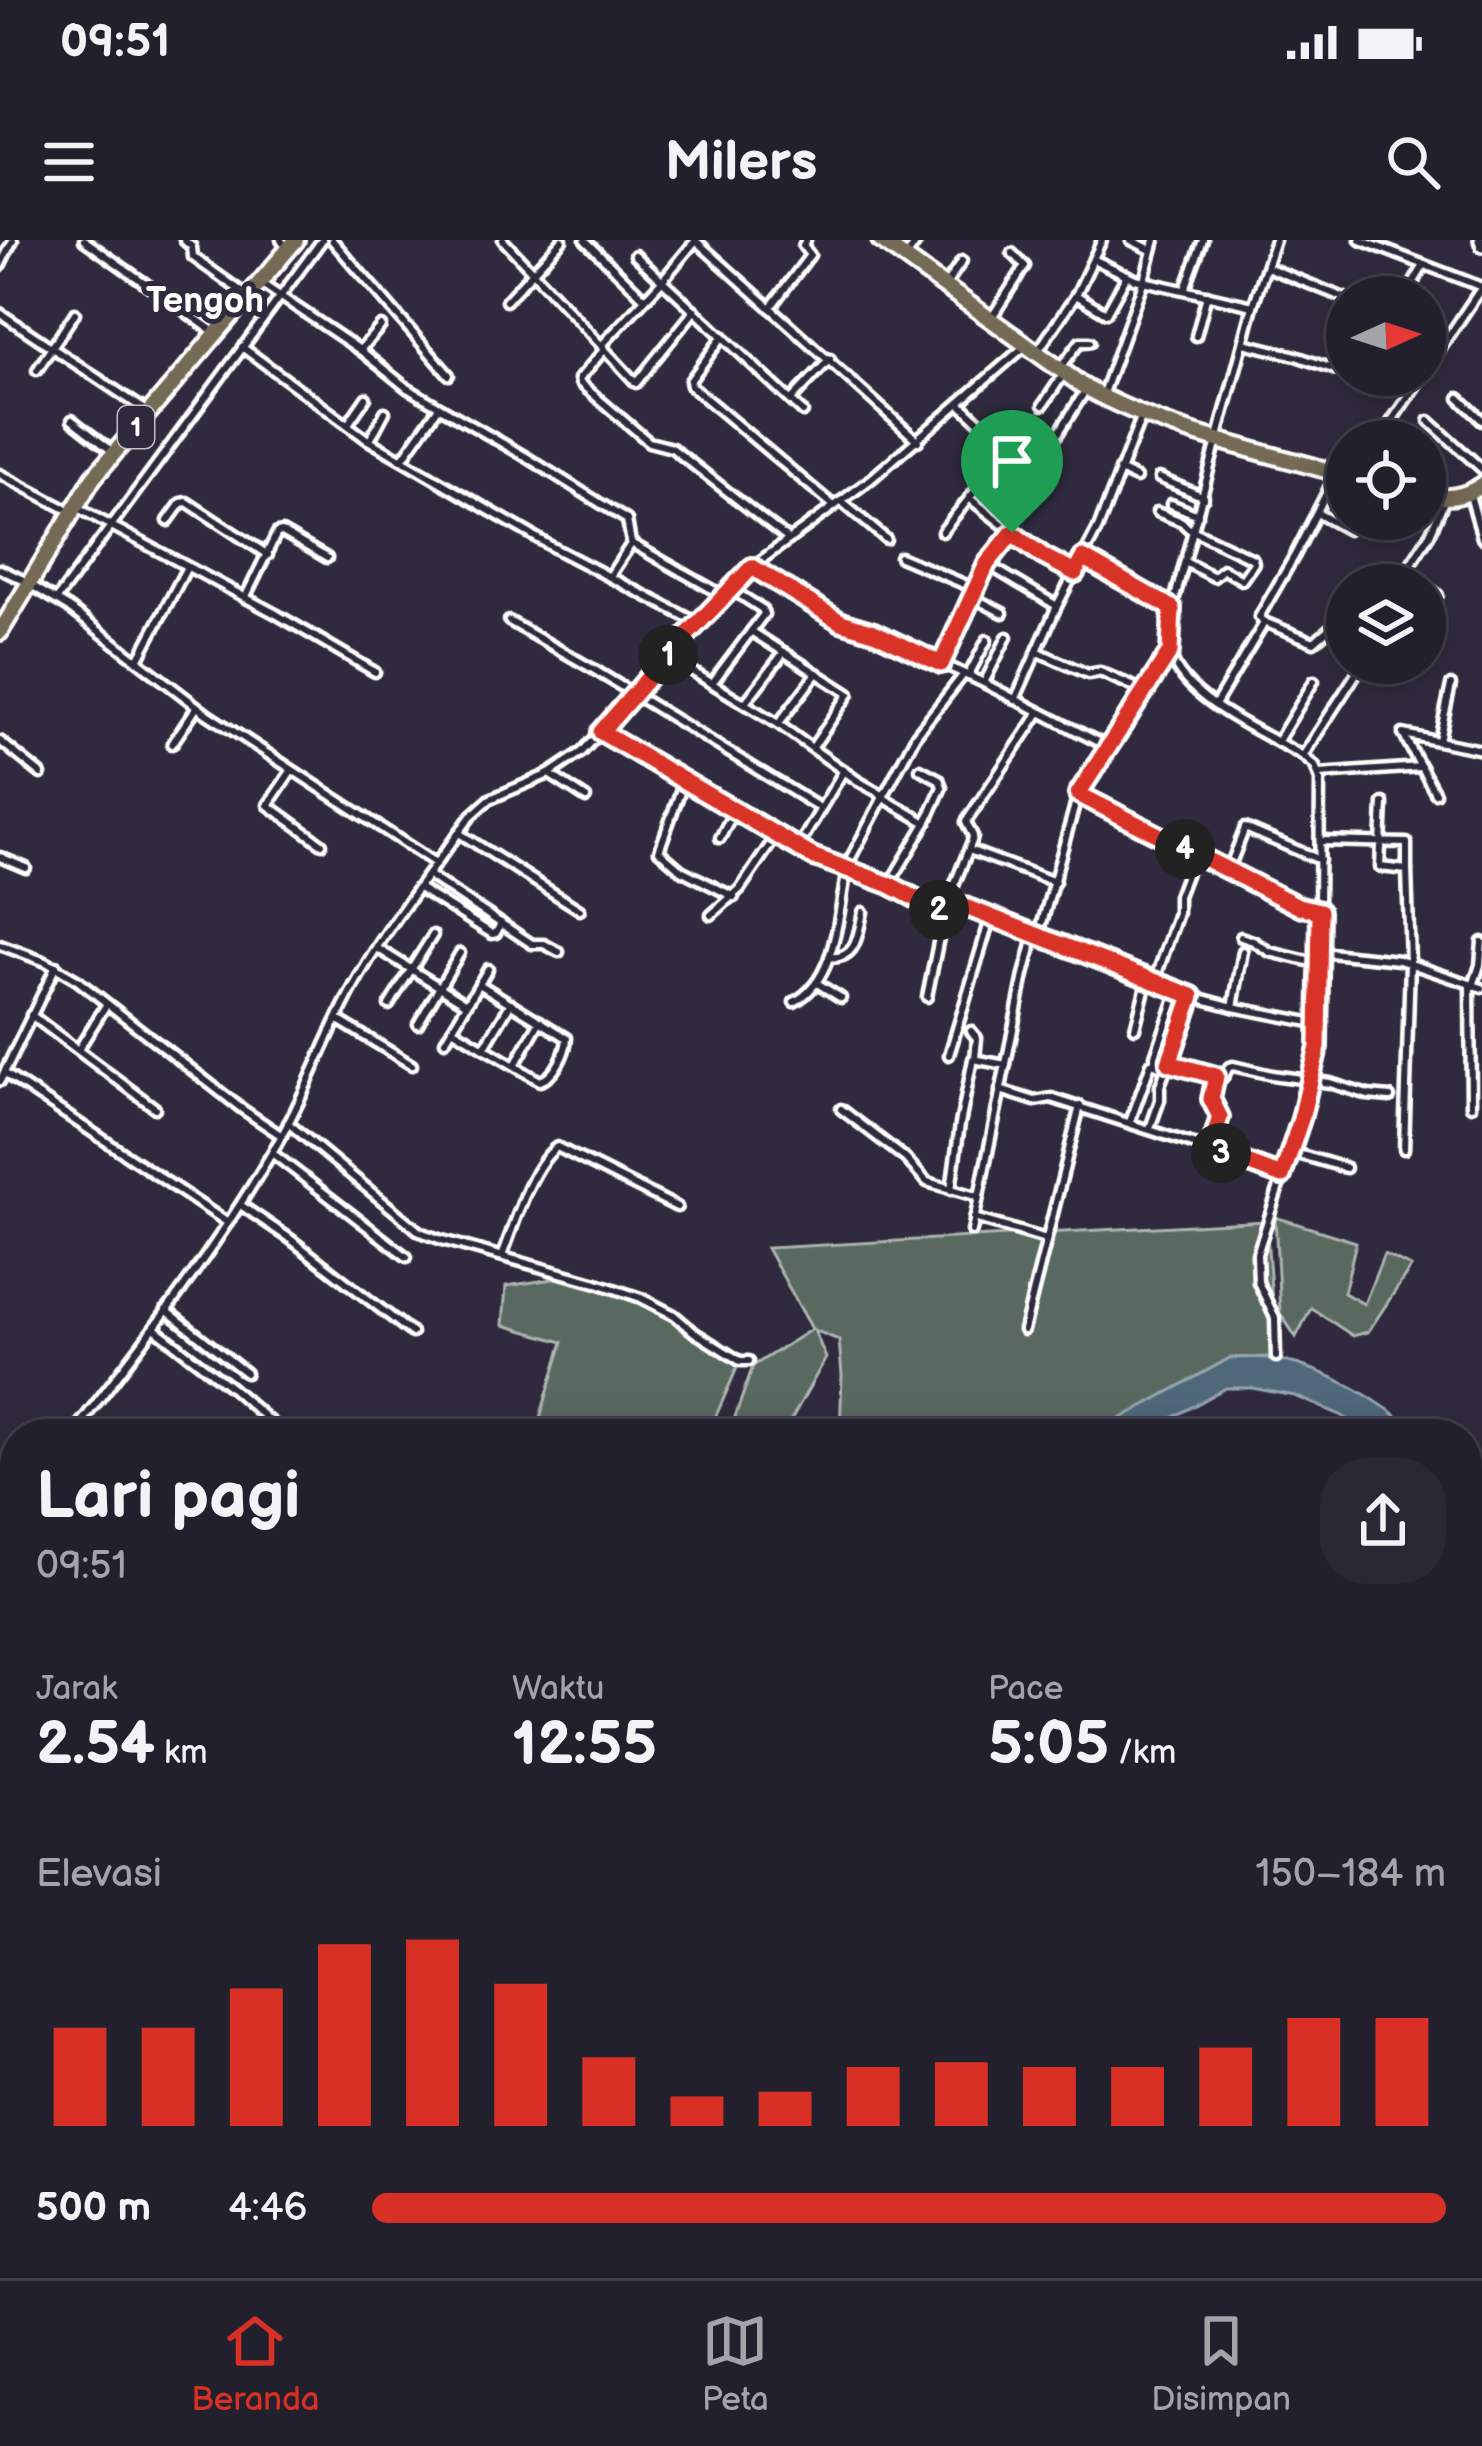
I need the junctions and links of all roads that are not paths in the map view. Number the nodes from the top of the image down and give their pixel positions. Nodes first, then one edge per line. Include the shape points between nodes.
1 (13, 240) edge
2 (84, 240) edge
3 (184, 240) edge
4 (322, 240) edge
5 (332, 240) edge
6 (503, 240) edge
7 (562, 240) edge
8 (585, 240) edge
9 (695, 240) edge
10 (880, 240) edge
11 (918, 240) edge
12 (1102, 240) edge
13 (1131, 240) edge
14 (1155, 240) edge
15 (1203, 240) edge
16 (1275, 240) edge
17 (1360, 240) edge
18 (286, 241) edge
19 (802, 242) edge
20 (1384, 244) edge
21 (1151, 250) junction
22 (1012, 253) dead end
23 (634, 256) dead end
24 (905, 258) junction
25 (1093, 259) junction
26 (962, 261) dead end
27 (1424, 265) junction
28 (0, 266) edge
29 (1266, 267) junction
30 (534, 273) junction
31 (1126, 274) junction
32 (1417, 276) edge
33 (1144, 280) junction
34 (260, 282) junction
35 (661, 282) junction
36 (945, 286) junction
37 (1482, 287) edge
38 (1185, 290) junction
39 (1326, 290) edge
40 (242, 292) junction
41 (1207, 295) junction
42 (1076, 296) junction
43 (280, 297) junction
44 (646, 299) junction
45 (506, 301) dead end
46 (1253, 306) junction
47 (770, 308) junction
48 (695, 310) junction
49 (74, 314) dead end
50 (1, 315) edge
51 (992, 318) junction
52 (381, 326) dead end
53 (723, 336) junction
54 (1196, 336) dead end
55 (206, 339) junction
56 (1446, 340) edge
57 (1090, 342) dead end
58 (1244, 343) junction
59 (50, 346) junction
60 (242, 347) junction
61 (1033, 347) junction
62 (603, 348) junction
63 (360, 350) junction
64 (830, 359) junction
65 (1326, 366) edge
66 (37, 370) dead end
67 (1062, 370) junction
68 (449, 375) dead end
69 (1087, 388) junction
70 (1102, 397) junction
71 (366, 398) dead end
72 (1459, 398) dead end
73 (790, 400) junction
74 (960, 404) junction
75 (1043, 405) dead end
76 (439, 407) junction
77 (142, 409) junction
78 (385, 412) dead end
79 (803, 412) dead end
80 (1142, 415) junction
81 (72, 420) dead end
82 (1482, 420) edge
83 (346, 426) junction
84 (1446, 436) edge
85 (370, 440) junction
86 (1220, 440) junction
87 (918, 441) junction
88 (108, 448) junction
89 (403, 459) junction
90 (1018, 459) dead end
91 (1482, 469) edge
92 (992, 470) dead end
93 (1120, 470) junction
94 (1326, 470) edge
95 (0, 474) edge
96 (1136, 478) dead end
97 (1159, 478) dead end
98 (1029, 480) dead end
99 (1476, 489) edge
100 (1204, 496) junction
101 (969, 498) junction
102 (1446, 498) edge
103 (1326, 499) edge
104 (1171, 504) dead end
105 (839, 505) junction
106 (1156, 512) dead end
107 (1317, 513) junction
108 (65, 514) junction
109 (1198, 515) junction
110 (1326, 518) edge
111 (168, 521) dead end
112 (109, 526) junction
113 (1194, 531) junction
114 (941, 532) dead end
115 (1012, 533) junction
116 (1482, 538) edge
117 (886, 539) dead end
118 (789, 540) junction
119 (631, 543) junction
120 (268, 555) junction
121 (900, 557) dead end
122 (327, 558) dead end
123 (1083, 558) junction
124 (1185, 562) junction
125 (987, 564) junction
126 (187, 567) junction
127 (752, 567) junction
128 (0, 569) edge
129 (1075, 573) junction
130 (610, 576) junction
131 (25, 582) junction
132 (730, 589) junction
133 (974, 593) junction
134 (724, 596) junction
135 (245, 598) junction
136 (57, 599) junction
137 (1057, 606) junction
138 (1172, 608) junction
139 (1003, 613) dead end
140 (5, 615) edge
141 (509, 621) dead end
142 (1264, 622) junction
143 (698, 623) junction
144 (751, 631) junction
145 (1326, 631) edge
146 (0, 632) edge
147 (1007, 637) dead end
148 (987, 640) dead end
149 (784, 652) junction
150 (1038, 652) junction
151 (1170, 652) junction
152 (667, 656) junction
153 (138, 661) junction
154 (941, 664) junction
155 (375, 671) dead end
156 (817, 674) junction
157 (966, 675) junction
158 (1314, 681) dead end
159 (985, 682) junction
160 (712, 683) junction
161 (1349, 684) edge
162 (1450, 685) dead end
163 (1144, 691) junction
164 (633, 694) junction
165 (1015, 700) junction
166 (745, 704) junction
167 (1215, 705) junction
168 (197, 707) junction
169 (1040, 713) junction
170 (778, 724) junction
171 (601, 732) junction
172 (1439, 740) junction
173 (0, 741) edge
174 (1278, 742) junction
175 (172, 744) dead end
176 (813, 746) junction
177 (1108, 747) junction
178 (1482, 750) edge
179 (1303, 756) junction
180 (1420, 767) junction
181 (920, 769) dead end
182 (844, 770) junction
183 (291, 771) junction
184 (1319, 773) junction
185 (41, 774) dead end
186 (549, 774) junction
187 (684, 781) junction
188 (1435, 793) dead end
189 (1078, 794) junction
190 (883, 796) junction
191 (586, 798) dead end
192 (1383, 803) dead end
193 (820, 808) junction
194 (734, 811) junction
195 (926, 823) junction
196 (459, 832) junction
197 (776, 836) junction
198 (719, 838) dead end
199 (1320, 841) junction
200 (1382, 843) junction
201 (322, 844) dead end
202 (797, 849) junction
203 (969, 850) junction
204 (1194, 854) junction
205 (0, 857) edge
206 (1320, 860) junction
207 (436, 864) junction
208 (26, 868) dead end
209 (846, 869) junction
210 (1407, 870) junction
211 (1228, 871) junction
212 (428, 875) junction
213 (1055, 882) junction
214 (890, 885) junction
215 (419, 888) junction
216 (734, 896) junction
217 (945, 908) junction
218 (580, 910) dead end
219 (1320, 911) junction
220 (863, 912) dead end
221 (711, 915) dead end
222 (991, 916) junction
223 (500, 923) junction
224 (1037, 933) junction
225 (433, 935) dead end
226 (1240, 937) dead end
227 (1482, 943) edge
228 (377, 948) junction
229 (1, 949) edge
230 (559, 952) dead end
231 (1244, 952) dead end
232 (1320, 952) junction
233 (460, 953) dead end
234 (829, 957) junction
235 (1410, 963) junction
236 (1320, 964) junction
237 (1481, 965) edge
238 (56, 966) junction
239 (488, 968) dead end
240 (411, 969) junction
241 (1152, 979) junction
242 (818, 982) junction
243 (479, 984) junction
244 (1475, 986) edge
245 (440, 987) junction
246 (1178, 990) junction
247 (1192, 996) junction
248 (927, 997) dead end
249 (841, 998) dead end
250 (794, 1002) dead end
251 (512, 1003) junction
252 (467, 1004) junction
253 (106, 1005) junction
254 (388, 1005) dead end
255 (1233, 1007) junction
256 (31, 1015) junction
257 (338, 1020) junction
258 (540, 1021) junction
259 (418, 1024) dead end
260 (1320, 1024) junction
261 (1135, 1028) dead end
262 (452, 1029) junction
263 (971, 1031) dead end
264 (445, 1041) dead end
265 (484, 1048) junction
266 (78, 1050) junction
267 (949, 1055) dead end
268 (975, 1058) junction
269 (1154, 1063) junction
270 (412, 1064) dead end
271 (1006, 1065) junction
272 (515, 1066) junction
273 (1168, 1066) junction
274 (1216, 1076) junction
275 (2, 1077) edge
276 (1311, 1081) junction
277 (1000, 1090) junction
278 (1390, 1097) dead end
279 (1080, 1106) junction
280 (1471, 1106) dead end
281 (155, 1108) dead end
282 (842, 1109) dead end
283 (1130, 1122) junction
284 (288, 1124) junction
285 (1149, 1130) junction
286 (282, 1136) junction
287 (1207, 1148) junction
288 (1404, 1149) dead end
289 (1291, 1152) junction
290 (272, 1153) junction
291 (1346, 1168) dead end
292 (1282, 1176) junction
293 (951, 1190) junction
294 (979, 1197) junction
295 (241, 1205) junction
296 (677, 1208) dead end
297 (974, 1218) junction
298 (228, 1223) junction
299 (972, 1231) dead end
300 (1047, 1239) junction
301 (502, 1256) junction
302 (407, 1257) dead end
303 (166, 1310) junction
304 (154, 1328) junction
305 (1024, 1330) dead end
306 (412, 1334) dead end
307 (1276, 1357) dead end
308 (748, 1361) dead end
309 (246, 1373) dead end
310 (85, 1419) edge
311 (267, 1419) edge

1 - 28 street
2 - 55 street
3 - 40 street via 193,257
4 - 43 street
5 - 68 street
6 - 30 street
7 - 30 street
8 - 44 street
9 - 35 street
9 - 47 street
10 - 24 highway
11 - 24 street
12 - 25 street
13 - 21 street
14 - 21 street
15 - 38 street
16 - 29 street
17 - 20 street
18 - 34 highway, 1
18 - 40 highway, 1
19 - 47 street via 810,255
20 - 27 street
21 - 33 street
22 - 51 street via 1025,268
23 - 35 street
24 - 36 highway
25 - 31 street
25 - 42 street
26 - 36 street
27 - 32 street
27 - 37 street
29 - 39 street
29 - 46 street
30 - 45 street
30 - 62 street
31 - 33 street
31 - 42 street via 1108,312
33 - 38 street
33 - 70 street
34 - 43 street
34 - 55 highway, 1
35 - 44 street
35 - 48 street
36 - 51 highway
37 - 56 street
38 - 41 street
40 - 55 highway, 1
41 - 46 street
41 - 54 street
42 - 61 street
43 - 60 street
43 - 63 street
44 - 62 street
46 - 58 street
47 - 64 street
48 - 53 street
48 - 62 street via 639,383
49 - 59 street
50 - 59 street
51 - 61 highway
52 - 63 street
53 - 73 street
53 - 105 street via 691,386
55 - 77 highway, 1
55 - 108 highway, 1
57 - 67 street via 1080,341
58 - 65 street
58 - 86 street
59 - 66 street
59 - 77 street
60 - 83 street
60 - 112 street
61 - 67 highway
61 - 74 street
62 - 118 street via 580,383
63 - 76 street
64 - 73 street
64 - 87 street
67 - 69 highway
67 - 75 street
69 - 70 highway
69 - 98 street
70 - 80 highway
71 - 83 street
72 - 82 street
73 - 79 street
74 - 87 street
74 - 90 street
76 - 89 street
76 - 119 street via 627,520
77 - 88 highway, 1
78 - 85 street
80 - 86 highway
80 - 93 street
81 - 88 street
83 - 85 street
84 - 91 street
85 - 89 street
86 - 94 highway
86 - 100 street
87 - 105 street
88 - 108 highway, 1
89 - 130 street
92 - 101 street
93 - 96 street
93 - 123 street
95 - 108 street
97 - 100 street
99 - 102 highway
99 - 116 street
100 - 109 street
101 - 114 street
101 - 115 street
103 - 107 street
104 - 109 street
105 - 117 street
105 - 118 street
106 - 113 street
107 - 110 street
107 - 142 street via 1258,618
108 - 112 street
108 - 131 highway, 1
109 - 113 street
111 - 120 street via 187,502
112 - 126 street
112 - 136 street
113 - 124 street
113 - 124 street via 1254,563 1241,580
115 - 125 street
115 - 129 street
118 - 127 street
119 - 130 street
119 - 134 street
120 - 122 street via 280,532
120 - 135 street
121 - 133 street
123 - 129 street
123 - 138 street
124 - 138 street
125 - 133 street
125 - 137 street
126 - 135 street
126 - 153 street
127 - 132 street
127 - 154 street via 841,622
128 - 131 street
129 - 137 street
130 - 143 street
131 - 136 street
131 - 140 highway, 1
132 - 134 street
132 - 144 street via 764,610
133 - 139 street
133 - 154 street
134 - 143 street
135 - 155 street
136 - 153 street
137 - 150 street
138 - 151 street
140 - 146 highway, 1
141 - 164 street
142 - 145 street via 1314,642
142 - 167 street
143 - 152 street
144 - 149 street
144 - 160 street
147 - 159 street
148 - 157 street
149 - 156 street
149 - 166 street
150 - 163 street
150 - 165 street
151 - 163 street
151 - 167 street via 1187,684
152 - 160 street
152 - 164 street
153 - 168 street
154 - 157 street
156 - 170 street
156 - 176 street via 849,695
157 - 159 street
157 - 190 street via 916,735
158 - 174 street
159 - 165 street
160 - 166 street
161 - 179 street
162 - 172 street
163 - 177 street
164 - 171 street
164 - 193 street
165 - 169 street
166 - 170 street
167 - 174 street
168 - 175 street
168 - 183 street
169 - 177 street
169 - 203 street via 966,822
170 - 176 street
171 - 186 street
171 - 187 street
172 - 178 street
172 - 180 street via 1403,734
173 - 185 street
174 - 179 street
176 - 182 street
177 - 189 street
179 - 184 street
180 - 184 street
180 - 188 street
181 - 195 street via 942,784
182 - 190 street
182 - 193 street
183 - 201 street via 268,805
183 - 207 street
184 - 199 street
186 - 191 street
186 - 196 street via 490,799
187 - 194 street
187 - 216 street via 659,850
189 - 204 street
189 - 213 street
190 - 195 street
190 - 209 street
192 - 200 street
193 - 202 street
194 - 197 street
194 - 198 street
195 - 214 street
196 - 207 street
196 - 218 street
197 - 202 street
197 - 216 street
199 - 200 street
199 - 206 street
200 - 210 street via 1381,868
200 - 210 street via 1408,843
202 - 209 street
203 - 213 street
203 - 217 street
204 - 211 street
204 - 241 street
205 - 208 street
206 - 211 street via 1245,828
206 - 219 street
207 - 212 street
209 - 214 street
209 - 234 street
210 - 235 street
211 - 219 street
212 - 215 street
212 - 223 street
213 - 224 street
214 - 217 street
215 - 223 street via 492,934
215 - 228 street
216 - 221 street
217 - 222 street via 953,902
217 - 248 street
219 - 232 street
220 - 234 street via 850,952
222 - 224 street
222 - 267 street
223 - 230 street
224 - 241 street
224 - 271 street
225 - 240 street
226 - 236 street
227 - 237 street
228 - 240 street
228 - 257 street
229 - 238 street
231 - 255 street
232 - 235 street
232 - 236 street
233 - 245 street
234 - 242 street
235 - 244 street
235 - 288 street
236 - 260 street
237 - 244 street
238 - 253 street
238 - 256 street
239 - 243 street
240 - 245 street
240 - 254 street
241 - 246 street
241 - 261 street
242 - 249 street
242 - 250 street
243 - 251 street
243 - 252 street
244 - 280 street
245 - 252 street
245 - 259 street
246 - 247 street
246 - 269 street
247 - 255 street
247 - 273 street
251 - 258 street
251 - 265 street
252 - 262 street
253 - 266 street
253 - 286 street
255 - 260 street
256 - 266 street
256 - 275 street
257 - 270 street
257 - 284 street
258 - 272 street
258 - 272 street via 568,1039 554,1071 540,1081
260 - 276 street
262 - 264 street
262 - 265 street
263 - 268 street
265 - 272 street
266 - 281 street
268 - 271 street
268 - 293 street
269 - 273 street
269 - 283 street
271 - 277 street
273 - 274 street
273 - 285 street
274 - 276 street via 1225,1078 1233,1066
274 - 287 street via 1211,1099 1220,1117
275 - 298 street
276 - 278 street
276 - 289 street
277 - 279 street
277 - 294 street
279 - 283 street
279 - 300 street
282 - 293 street via 927,1182
283 - 285 street
284 - 286 street
284 - 301 street via 413,1227
285 - 287 street
286 - 290 street
287 - 292 street
289 - 291 street
289 - 292 street
290 - 295 street
290 - 302 street
292 - 307 street via 1256,1269 1275,1318
293 - 294 street
294 - 297 street
295 - 298 street
295 - 306 street
296 - 301 street via 557,1147 537,1171
297 - 299 street
297 - 300 street
298 - 303 street
300 - 305 street
301 - 308 street via 652,1303
303 - 304 street
303 - 309 street
304 - 310 street
304 - 311 street

